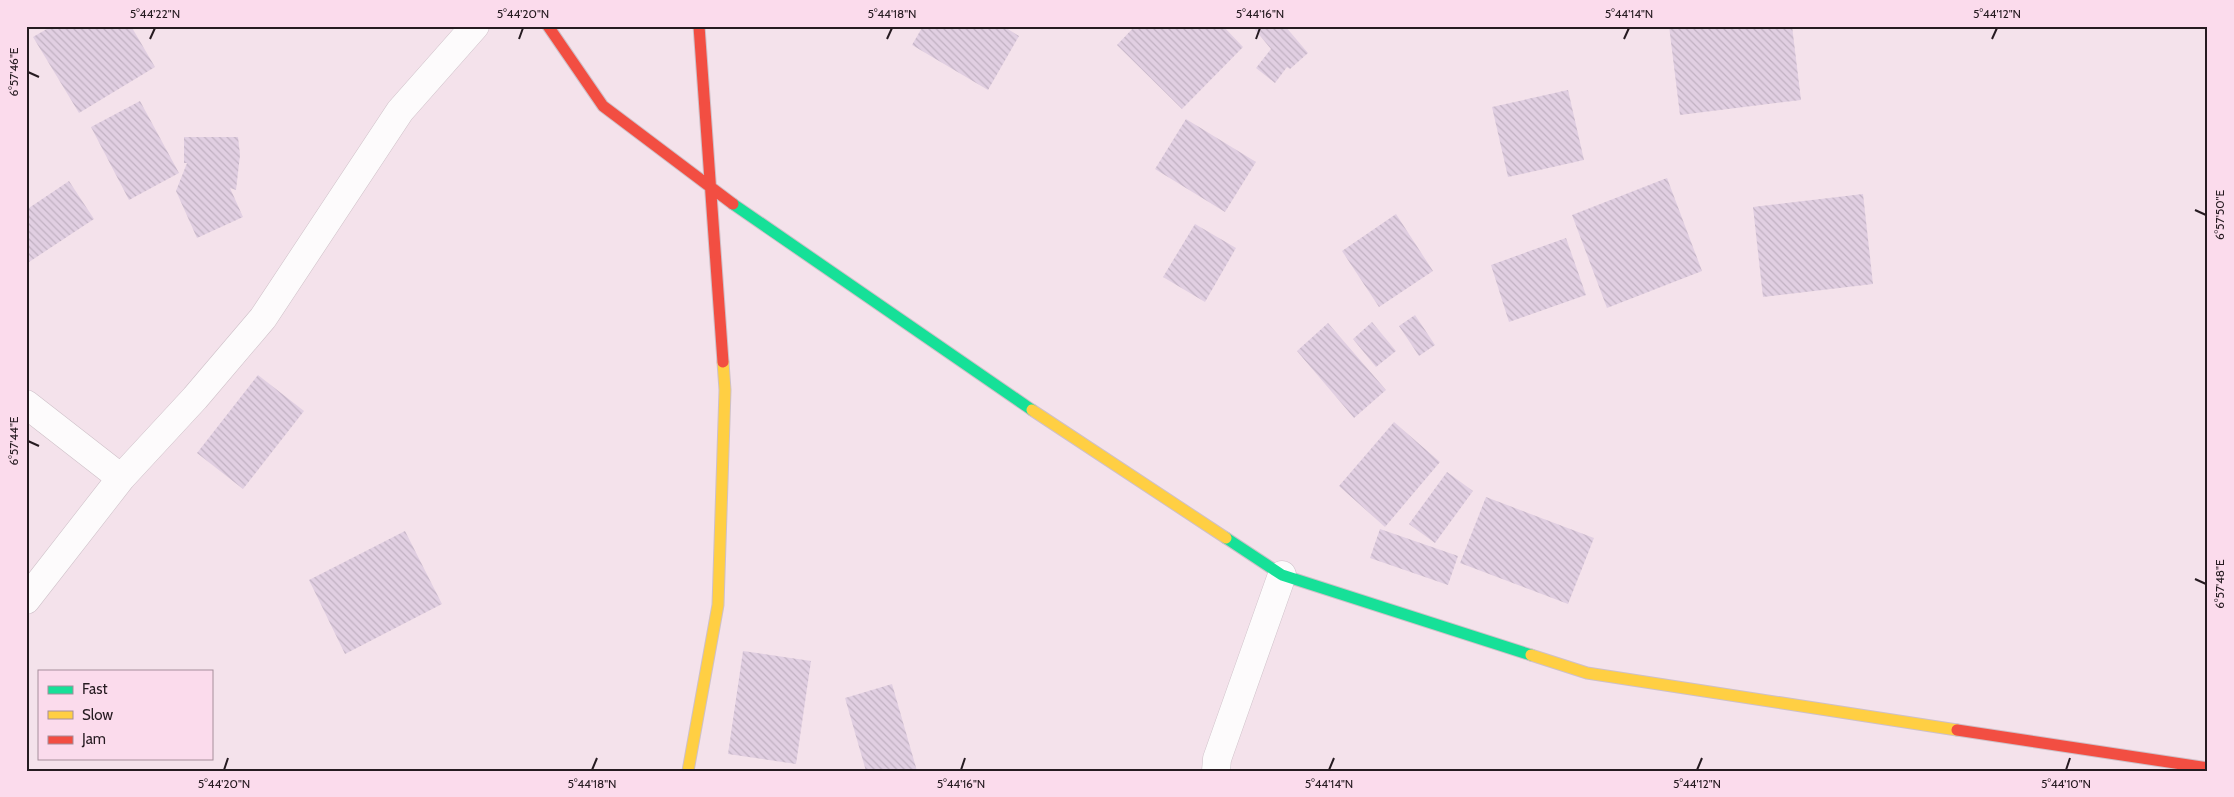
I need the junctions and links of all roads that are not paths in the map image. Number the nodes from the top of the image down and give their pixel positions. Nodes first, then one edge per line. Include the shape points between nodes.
1 (475, 26) edge
2 (548, 26) edge
3 (699, 26) edge
4 (712, 188) junction
5 (26, 404) edge
6 (121, 478) junction
7 (1282, 575) junction
8 (26, 600) edge
9 (2208, 768) edge
10 (688, 771) edge
11 (1216, 771) edge

1 - 6 street via 400,111 263,318
2 - 4 street via 603,106
3 - 4 street
4 - 7 street via 997,387
4 - 10 street via 725,390 718,605
5 - 6 street
6 - 8 street
7 - 9 street via 1588,673
7 - 11 street via 1217,759

